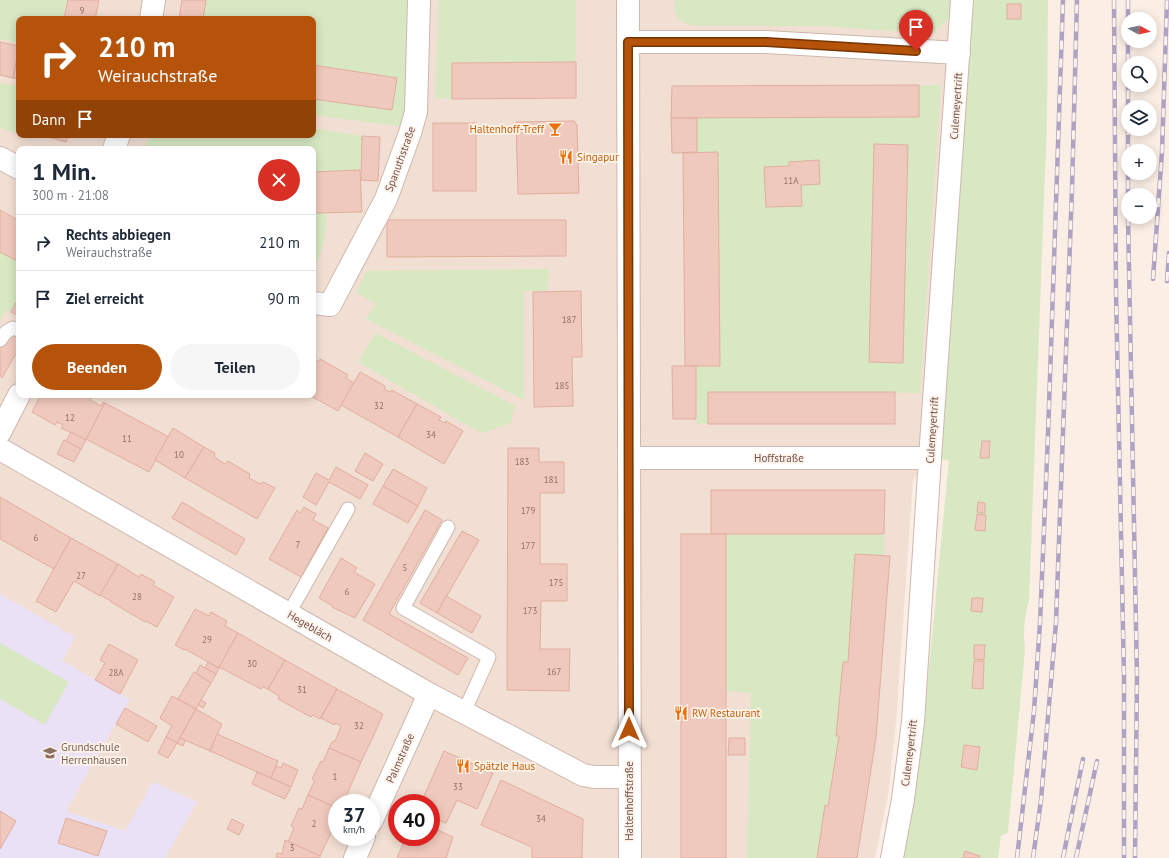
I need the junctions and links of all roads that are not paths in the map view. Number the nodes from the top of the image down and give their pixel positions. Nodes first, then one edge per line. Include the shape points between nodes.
1 (154, 0) edge
2 (420, 0) edge
3 (628, 0) edge
4 (962, 0) edge
5 (151, 16) edge
6 (628, 42) junction
7 (959, 53) junction
8 (0, 158) edge
9 (16, 166) edge
10 (321, 304) edge
11 (16, 329) edge
12 (0, 340) edge
13 (17, 398) edge
14 (0, 432) edge
15 (0, 449) edge
16 (628, 458) junction
17 (930, 458) junction
18 (348, 509) dead end
19 (448, 527) dead end
20 (289, 613) junction
21 (429, 694) junction
22 (464, 712) junction
23 (629, 777) junction
24 (380, 802) edge
25 (360, 846) edge
26 (355, 858) edge
27 (630, 858) edge
28 (892, 858) edge

1 - 5 street
2 - 10 street, Spanuthstraße via 416,112 410,133 386,199
3 - 6 street, Haltenhoffstraße
4 - 7 street, Culemeyertrift
6 - 7 street via 766,42
6 - 16 street, Haltenhoffstraße
7 - 17 street, Culemeyertrift
8 - 9 street
11 - 12 lane via 6,332
13 - 14 street
15 - 20 street, Hegebläch
16 - 17 street, Hoffstraße
16 - 23 street, Haltenhoffstraße
17 - 28 street, Culemeyertrift via 913,722
18 - 20 lane
19 - 22 lane via 403,608 489,657
20 - 21 street, Hegebläch
21 - 22 street, Hegebläch
21 - 24 street, Palmstraße
22 - 23 street, Hegebläch via 583,775
23 - 27 street, Haltenhoffstraße
25 - 26 street

